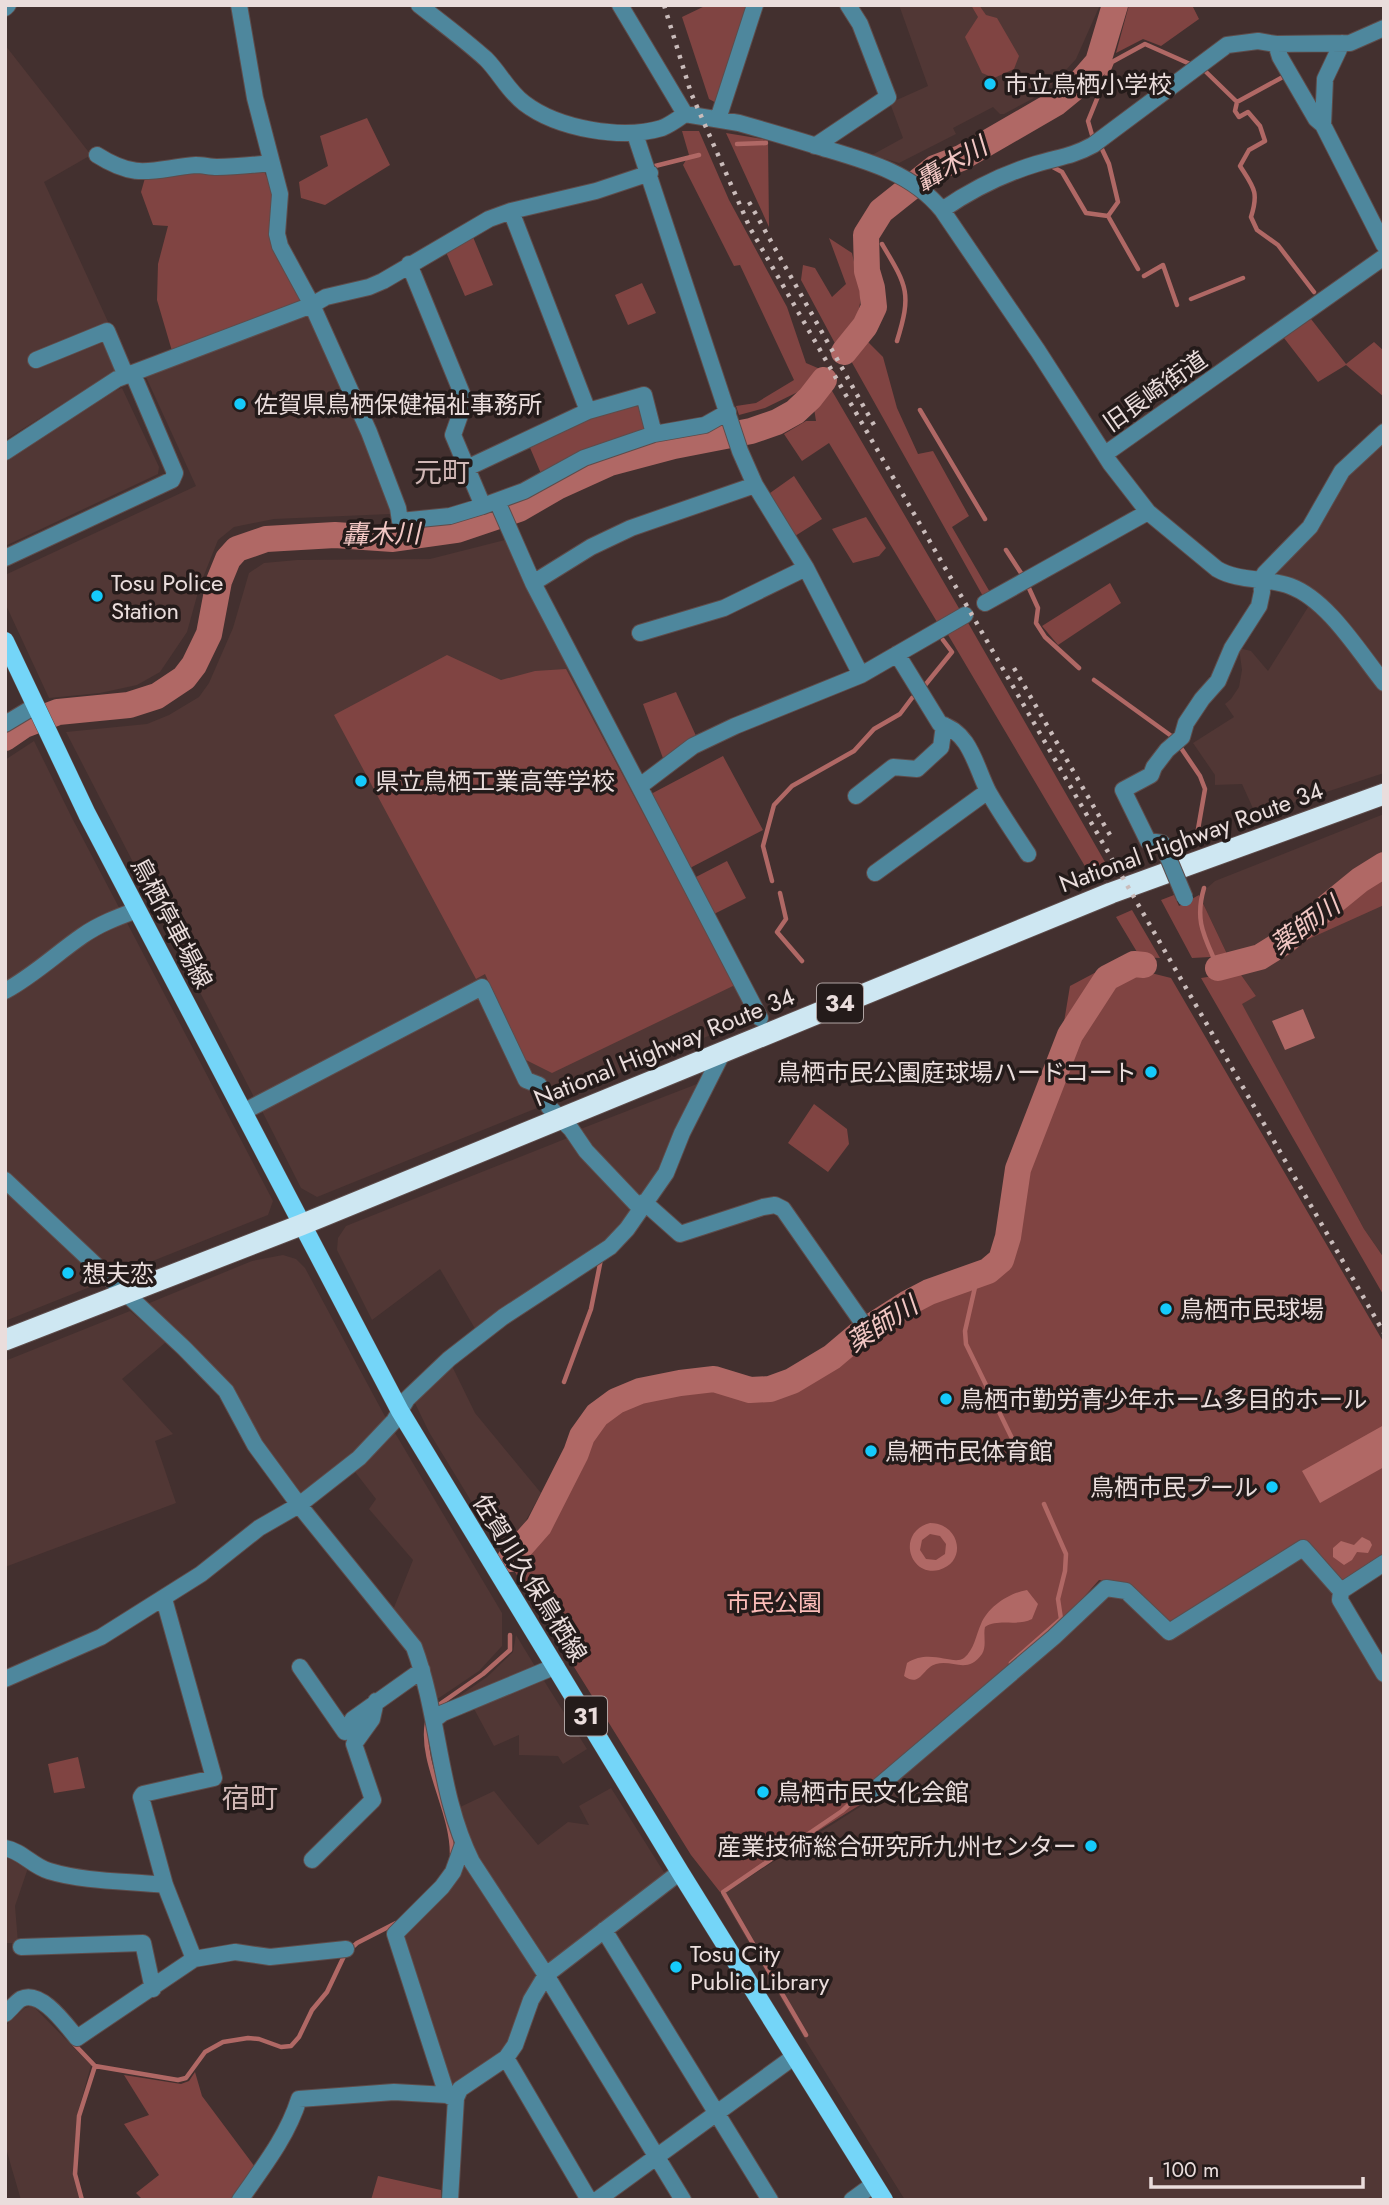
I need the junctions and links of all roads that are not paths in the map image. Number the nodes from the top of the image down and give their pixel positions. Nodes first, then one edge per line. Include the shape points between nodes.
1 (239, 5) edge
2 (419, 5) edge
3 (620, 5) edge
4 (755, 5) edge
5 (848, 5) edge
6 (1384, 28) edge
7 (1342, 43) junction
8 (1276, 44) junction
9 (685, 114) junction
10 (718, 119) junction
11 (1323, 125) junction
12 (635, 134) junction
13 (816, 146) junction
14 (97, 155) dead end
15 (271, 163) junction
16 (650, 173) junction
17 (942, 210) junction
18 (511, 211) junction
19 (1384, 244) edge
20 (1384, 257) edge
21 (409, 264) junction
22 (312, 305) junction
23 (36, 360) dead end
24 (130, 375) junction
25 (588, 411) junction
26 (728, 412) junction
27 (1384, 432) edge
28 (654, 434) junction
29 (5, 452) edge
30 (1105, 454) junction
31 (467, 468) junction
32 (755, 485) junction
33 (490, 503) junction
34 (1148, 512) junction
35 (5, 558) edge
36 (806, 568) junction
37 (1261, 580) junction
38 (533, 583) junction
39 (985, 603) dead end
40 (965, 615) dead end
41 (640, 633) dead end
42 (5, 641) edge
43 (897, 654) junction
44 (861, 676) junction
45 (1384, 683) edge
46 (35, 706) junction
47 (5, 724) edge
48 (944, 725) junction
49 (640, 786) junction
50 (988, 791) junction
51 (1384, 794) edge
52 (856, 796) dead end
53 (1028, 854) dead end
54 (875, 873) dead end
55 (1185, 898) dead end
56 (137, 910) junction
57 (5, 991) edge
58 (760, 1018) dead end
59 (724, 1050) junction
60 (243, 1112) junction
61 (560, 1118) junction
62 (5, 1180) edge
63 (642, 1205) junction
64 (301, 1224) junction
65 (124, 1292) junction
66 (862, 1322) dead end
67 (5, 1340) edge
68 (400, 1412) junction
69 (299, 1505) junction
70 (1384, 1563) edge
71 (1340, 1591) junction
72 (164, 1598) junction
73 (556, 1666) junction
74 (300, 1667) dead end
75 (422, 1670) junction
76 (1384, 1674) edge
77 (5, 1679) edge
78 (376, 1701) junction
79 (434, 1720) junction
80 (873, 1791) dead end
81 (463, 1844) junction
82 (5, 1848) edge
83 (312, 1860) dead end
84 (680, 1872) junction
85 (165, 1885) junction
86 (604, 1930) junction
87 (21, 1947) dead end
88 (346, 1949) dead end
89 (194, 1959) junction
90 (546, 1975) junction
91 (153, 1989) junction
92 (5, 2014) edge
93 (795, 2056) junction
94 (506, 2058) junction
95 (451, 2097) junction
96 (718, 2112) junction
97 (656, 2157) junction
98 (874, 2184) junction
99 (240, 2200) edge
100 (450, 2200) edge
101 (589, 2200) edge
102 (597, 2200) edge
103 (683, 2200) edge
104 (770, 2200) edge
105 (852, 2200) edge
106 (884, 2200) edge

1 - 15 street
2 - 12 street via 488,61 524,103 578,126
3 - 9 street
4 - 10 street
5 - 13 street via 888,97
6 - 7 street
7 - 8 street
7 - 11 street via 1325,79
8 - 11 street
8 - 17 street via 1258,41 1220,49 1093,145 1001,176
9 - 10 street
9 - 12 street via 665,127
10 - 13 street
11 - 19 street
12 - 16 street
13 - 17 street, 旧長崎街道 via 904,177
14 - 15 street via 138,172
15 - 22 street via 280,194 280,246
16 - 18 street
16 - 26 street
17 - 30 street, 旧長崎街道
18 - 21 street
18 - 25 street
20 - 30 street, 旧長崎街道
21 - 22 street via 369,287
21 - 31 street via 465,401 453,435
22 - 24 street
22 - 33 street via 369,432 400,521 450,516
23 - 24 street via 107,331
24 - 29 street
24 - 35 street via 175,473 172,480
25 - 28 street via 644,395
25 - 31 street
26 - 28 street via 705,425
26 - 32 street
27 - 37 street via 1342,471 1310,527
28 - 33 street via 584,458 524,491
30 - 34 street
31 - 33 street
32 - 36 street
32 - 38 street via 631,528
33 - 38 street via 511,534
34 - 37 street via 1217,569 1229,576
34 - 39 street
36 - 41 street via 724,608
36 - 44 street
37 - 45 street via 1291,586 1322,607
37 - 55 street, bridge via 1259,606 1232,648 1218,681 1186,723 1182,737 1151,775 1123,790 1148,841 1162,843
38 - 49 street
40 - 43 street
42 - 46 main road, 鳥栖停車場線
43 - 44 street
43 - 48 street
44 - 49 street via 694,746
46 - 47 street
46 - 56 main road, 鳥栖停車場線
48 - 50 street via 952,727 975,758
48 - 52 street via 941,747 916,769 892,767
49 - 58 street
50 - 53 street
50 - 54 street
51 - 59 highway, National Highway Route 34 / 34 via 1111,893
56 - 57 street via 83,936
56 - 60 main road, 鳥栖停車場線
59 - 61 highway, National Highway Route 34 / 34
59 - 63 street via 673,1159
60 - 61 street via 482,986 526,1080 540,1085 549,1107
60 - 64 main road, 鳥栖停車場線
61 - 63 street via 586,1151
61 - 64 highway, National Highway Route 34 / 34
62 - 65 street
63 - 66 street via 680,1234 763,1207 783,1209
63 - 68 street via 610,1247 503,1317 449,1359 407,1399
64 - 65 highway, National Highway Route 34 / 34
64 - 68 main road, 佐賀川久保鳥栖線 / 31
65 - 67 highway, National Highway Route 34 / 34
65 - 69 street via 226,1391 255,1445
68 - 69 street via 359,1458
68 - 73 main road, 佐賀川久保鳥栖線 / 31
69 - 72 street via 259,1528
69 - 75 street via 414,1647
70 - 71 street
71 - 76 street via 1340,1600
71 - 80 street via 1304,1548 1169,1632 1126,1591 1106,1588
72 - 77 street via 101,1637
72 - 85 street via 214,1778 141,1797
73 - 79 street
73 - 84 main road, 佐賀川久保鳥栖線 / 31
74 - 78 street via 345,1732 353,1719
75 - 78 street
75 - 79 street
78 - 83 street via 372,1718 355,1744 373,1800
79 - 81 street via 450,1810
81 - 90 street
81 - 95 street via 453,1872 396,1934
82 - 85 street via 46,1871
84 - 86 street
84 - 93 main road, 佐賀川久保鳥栖線 / 31
85 - 89 street
86 - 90 street
86 - 96 street
87 - 91 street via 144,1943
88 - 89 street via 270,1957 235,1952
89 - 91 street
90 - 94 street
90 - 97 street
91 - 92 street via 77,2038 32,1996 20,1999
93 - 96 street
93 - 98 main road, 佐賀川久保鳥栖線 / 31
94 - 95 street
94 - 101 street
95 - 99 street via 394,2092 299,2099 281,2142
95 - 100 street
96 - 97 street
96 - 104 street
97 - 102 street
97 - 103 street
98 - 105 street
98 - 106 main road, 佐賀川久保鳥栖線 / 31

